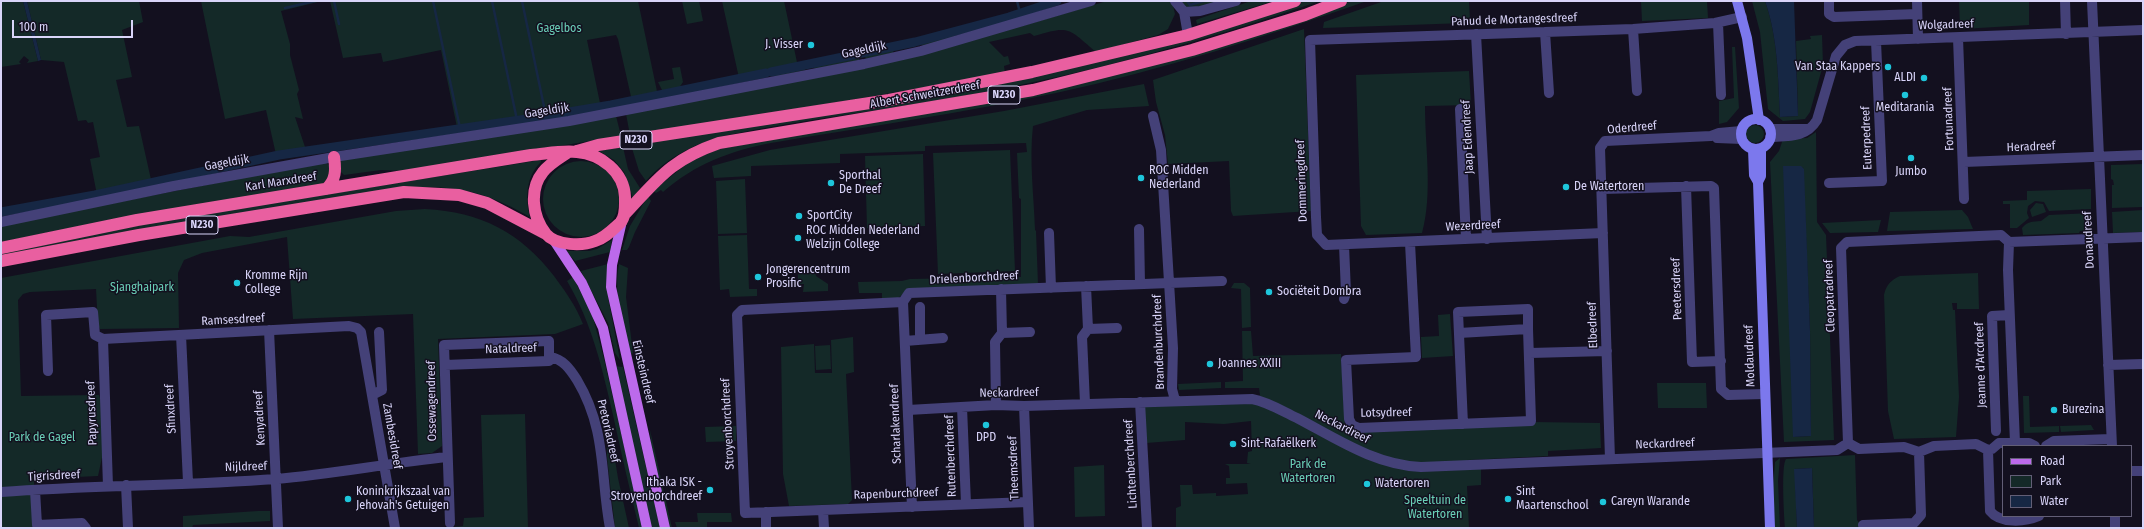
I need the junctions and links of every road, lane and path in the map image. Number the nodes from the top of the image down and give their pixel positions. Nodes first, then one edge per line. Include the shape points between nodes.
1 (1091, 1) edge
2 (1175, 1) edge
3 (1236, 1) edge
4 (1295, 1) edge
5 (1341, 1) edge
6 (1737, 1) edge
7 (1829, 1) edge
8 (1917, 1) edge
9 (2065, 1) edge
10 (2092, 1) edge
11 (1184, 12) junction
12 (1917, 14) junction
13 (1742, 17) junction
14 (1718, 23) junction
15 (1633, 28) junction
16 (2143, 30) edge
17 (1545, 32) junction
18 (2093, 32) junction
19 (1476, 34) junction
20 (2066, 34) junction
21 (1188, 35) junction
22 (1958, 38) junction
23 (1918, 39) junction
24 (1310, 40) joint
25 (1876, 41) junction
26 (1637, 91) dead end
27 (1549, 93) dead end
28 (1721, 95) dead end
29 (1460, 109) dead end
30 (1153, 116) dead end
31 (1755, 120) junction
32 (1770, 133) junction
33 (1741, 135) junction
34 (1757, 149) junction
35 (571, 152) junction
36 (2143, 155) edge
37 (334, 157) junction
38 (2099, 157) junction
39 (1964, 162) junction
40 (336, 170) junction
41 (1829, 183) dead end
42 (359, 184) junction
43 (1686, 186) junction
44 (1602, 189) junction
45 (326, 190) junction
46 (1964, 199) dead end
47 (623, 218) junction
48 (1, 222) edge
49 (1139, 229) dead end
50 (1049, 233) dead end
51 (1602, 233) junction
52 (550, 237) junction
53 (2143, 237) edge
54 (1466, 239) junction
55 (1487, 239) junction
56 (2103, 239) junction
57 (2009, 242) junction
58 (1410, 243) junction
59 (1344, 245) junction
60 (1, 248) edge
61 (1, 261) edge
62 (1222, 281) dead end
63 (1169, 282) junction
64 (1140, 284) junction
65 (1086, 286) junction
66 (1051, 288) junction
67 (1001, 289) junction
68 (1344, 299) dead end
69 (903, 302) junction
70 (920, 307) dead end
71 (2009, 315) junction
72 (357, 328) joint
73 (1116, 328) dead end
74 (1088, 329) junction
75 (1528, 329) junction
76 (269, 330) junction
77 (379, 332) dead end
78 (1030, 332) dead end
79 (1002, 333) junction
80 (1459, 333) junction
81 (181, 336) junction
82 (106, 338) junction
83 (943, 338) dead end
84 (920, 340) junction
85 (905, 341) junction
86 (444, 345) joint
87 (1607, 351) junction
88 (1530, 353) junction
89 (550, 357) junction
90 (1721, 361) junction
91 (2143, 364) edge
92 (445, 365) junction
93 (2108, 365) junction
94 (48, 371) dead end
95 (1764, 394) junction
96 (372, 395) junction
97 (1175, 400) junction
98 (1140, 402) junction
99 (1085, 403) junction
100 (996, 405) junction
101 (1024, 406) junction
102 (962, 407) junction
103 (908, 410) junction
104 (1462, 424) junction
105 (1996, 431) dead end
106 (1848, 443) junction
107 (2015, 443) junction
108 (2112, 443) edge
109 (2033, 445) edge
110 (2048, 445) edge
111 (1988, 450) junction
112 (1767, 452) junction
113 (1919, 452) junction
114 (446, 457) junction
115 (1610, 459) junction
116 (384, 466) junction
117 (2132, 471) edge
118 (2143, 471) edge
119 (276, 479) junction
120 (188, 482) junction
121 (126, 485) junction
122 (108, 486) junction
123 (35, 490) junction
124 (1, 492) edge
125 (1028, 502) junction
126 (966, 504) junction
127 (912, 507) junction
128 (823, 510) junction
129 (766, 512) junction
130 (2036, 517) edge
131 (2115, 517) edge
132 (450, 523) dead end
133 (1144, 527) edge
134 (86, 528) edge
135 (128, 528) edge
136 (278, 528) edge
137 (395, 528) edge
138 (610, 528) edge
139 (647, 528) edge
140 (665, 528) edge
141 (766, 528) edge
142 (824, 528) edge
143 (1029, 528) edge
144 (1770, 528) edge
145 (1864, 528) edge
146 (2115, 528) edge

1 - 37 street, Gageldijk via 921,51 864,64 569,121
2 - 11 street
3 - 11 street via 1200,11
4 - 21 highway, Albert Schweitzerdreef / N230
5 - 47 highway, Albert Schweitzerdreef / N230 via 1305,15 1192,50 1033,90 720,143 688,156 665,171
6 - 13 street
7 - 12 street via 1829,14 1834,18
8 - 12 street
9 - 20 street
10 - 18 street, Donaudreef
11 - 21 street
12 - 23 street
13 - 14 street, Pahud de Mortangesdreef
13 - 31 street via 1747,38
14 - 15 street, Pahud de Mortangesdreef
14 - 28 street
15 - 17 street, Pahud de Mortangesdreef
15 - 26 street
16 - 18 street, Wolgadreef
17 - 19 street, Pahud de Mortangesdreef
17 - 27 street
18 - 20 street, Wolgadreef
18 - 38 street, Donaudreef
19 - 24 street, Pahud de Mortangesdreef
19 - 55 street, Jaap Edendreef
20 - 22 street, Wolgadreef
21 - 35 highway, Albert Schweitzerdreef / N230 via 1039,71 896,98 598,145
22 - 23 street, Wolgadreef
22 - 39 street, Fortunadreef
23 - 25 street, Wolgadreef
24 - 59 street, Dommeringdreef via 1317,235 1326,245
25 - 32 street, Wolgadreef via 1855,41 1840,49 1817,120 1808,129
25 - 41 street, Euterpedreef via 1882,181
29 - 54 street, Jaap Edendreef
30 - 63 street, Brandenburchdreef via 1161,150
31 - 32 street via 1766,124
31 - 33 street via 1744,126
32 - 34 street via 1768,143
33 - 34 street via 1747,147
33 - 44 street, Oderdreef via 1719,133 1711,136 1605,141 1600,148
34 - 95 street, Moldaudreef via 1754,175 1758,182
35 - 42 highway, Karl Marxdreef / N230 via 531,155
35 - 47 highway, N230 via 596,157 614,170 624,189
35 - 52 highway, N230 via 543,172 536,188 535,212
36 - 38 street, Heradreef
37 - 40 highway
37 - 48 street, Gageldijk via 174,186
38 - 39 street, Heradreef
38 - 56 street, Donaudreef
39 - 46 street, Fortunadreef
40 - 42 highway via 346,179
40 - 45 highway
42 - 45 highway, Karl Marxdreef / N230
43 - 44 street
43 - 90 street via 1714,188
43 - 90 street, Peetersdreef via 1692,362
44 - 51 street, Elbedreef
45 - 60 highway, Karl Marxdreef / N230 via 137,220
47 - 52 highway, N230 via 607,235 590,243 576,244
47 - 140 main road, Einsteindreef via 612,265 611,287
49 - 64 street
50 - 66 street
51 - 55 street, Wezerdreef
51 - 87 street, Elbedreef
52 - 61 highway, N230 via 505,211 466,197 445,193 404,192 139,235
52 - 139 main road via 582,283 603,328
53 - 56 street
54 - 55 street, Wezerdreef
54 - 58 street, Wezerdreef
56 - 57 street
56 - 93 street, Donaudreef
57 - 71 street
57 - 106 street, Cleopatradreef via 2001,235 1847,242 1841,248
58 - 59 street, Wezerdreef
58 - 104 street, Lotsydreef via 1416,357 1346,360 1350,422 1359,428
59 - 68 street
62 - 63 street, Brandenburchdreef
63 - 64 street, Drielenborchdreef
63 - 97 street, Brandenburchdreef via 1173,348 1172,389
64 - 65 street, Drielenborchdreef
65 - 66 street, Drielenborchdreef
65 - 74 street
66 - 67 street, Drielenborchdreef
67 - 69 street, Drielenborchdreef via 909,294
67 - 79 street
69 - 85 street, Scharlakendreef
69 - 129 street, Stroyenborchdreef via 742,310 737,315 745,513
70 - 84 street
71 - 105 street, Jeanne d'Arcdreef via 1992,316
71 - 107 street
72 - 76 street, Ramsesdreef via 349,326
72 - 96 street, Zambesidreef via 361,332
73 - 74 street
74 - 99 street via 1082,337
75 - 80 street
75 - 80 street, Lotsydreef via 1528,309 1458,312
75 - 88 street, Lotsydreef
76 - 81 street, Ramsesdreef
76 - 119 street, Kenyadreef
77 - 96 street, Zambesidreef via 382,390
78 - 79 street
79 - 100 street via 995,342
80 - 104 street
81 - 82 street, Ramsesdreef
81 - 120 street, Sfinxdreef
82 - 94 street, Papyrusdreef via 95,334 93,312 46,315
82 - 122 street, Papyrusdreef
83 - 84 street
84 - 85 street
85 - 103 street, Scharlakendreef
86 - 89 street, Nataldreef via 549,341
86 - 92 street, Ossewagendreef
87 - 88 street
87 - 115 street, Elbedreef
88 - 104 street, Lotsydreef via 1531,421
89 - 92 street, Nataldreef via 549,361
89 - 138 street, Pretoriadreef via 560,360 570,370 586,396 595,420 604,462
90 - 95 street via 1722,389 1728,395
91 - 93 street
92 - 114 street, Ossewagendreef
93 - 108 street, Donaudreef
95 - 112 street, Moldaudreef
96 - 116 street, Zambesidreef
97 - 98 street, Neckardreef
97 - 115 street, Neckardreef via 1258,400 1370,456 1407,466
98 - 99 street, Neckardreef
98 - 133 street, Lichtenberchdreef
99 - 101 street, Neckardreef
100 - 101 street, Neckardreef
100 - 102 street, Neckardreef
101 - 125 street, Theemsdreef
102 - 103 street, Neckardreef
102 - 126 street, Rutenberchdreef
103 - 127 street, Scharlakendreef
106 - 112 street, Neckardreef via 1837,450
106 - 113 street via 1859,449 1904,447
107 - 109 street
107 - 111 street via 2000,444
108 - 110 street via 2054,441
111 - 113 street via 1976,444 1934,446
111 - 130 street via 1990,511 2002,520
112 - 115 street, Neckardreef
112 - 144 street, Moldaudreef
113 - 145 street via 1921,515 1914,523 1864,525
114 - 116 street, Ossewagendreef
114 - 132 street, Ossewagendreef
116 - 119 street, Nijldreef
116 - 137 street, Zambesidreef
117 - 118 street
119 - 120 street, Nijldreef
119 - 136 street, Kenyadreef
120 - 121 street, Nijldreef
121 - 122 street, Nijldreef
121 - 135 street
122 - 123 street, Tigrisdreef
123 - 124 street, Tigrisdreef
123 - 134 street via 37,525 82,523
125 - 126 street, Rapenburchdreef
125 - 143 street, Theemsdreef
126 - 127 street, Rapenburchdreef
127 - 128 street, Rapenburchdreef
128 - 129 street, Rapenburchdreef
128 - 142 street
129 - 141 street
131 - 146 street

